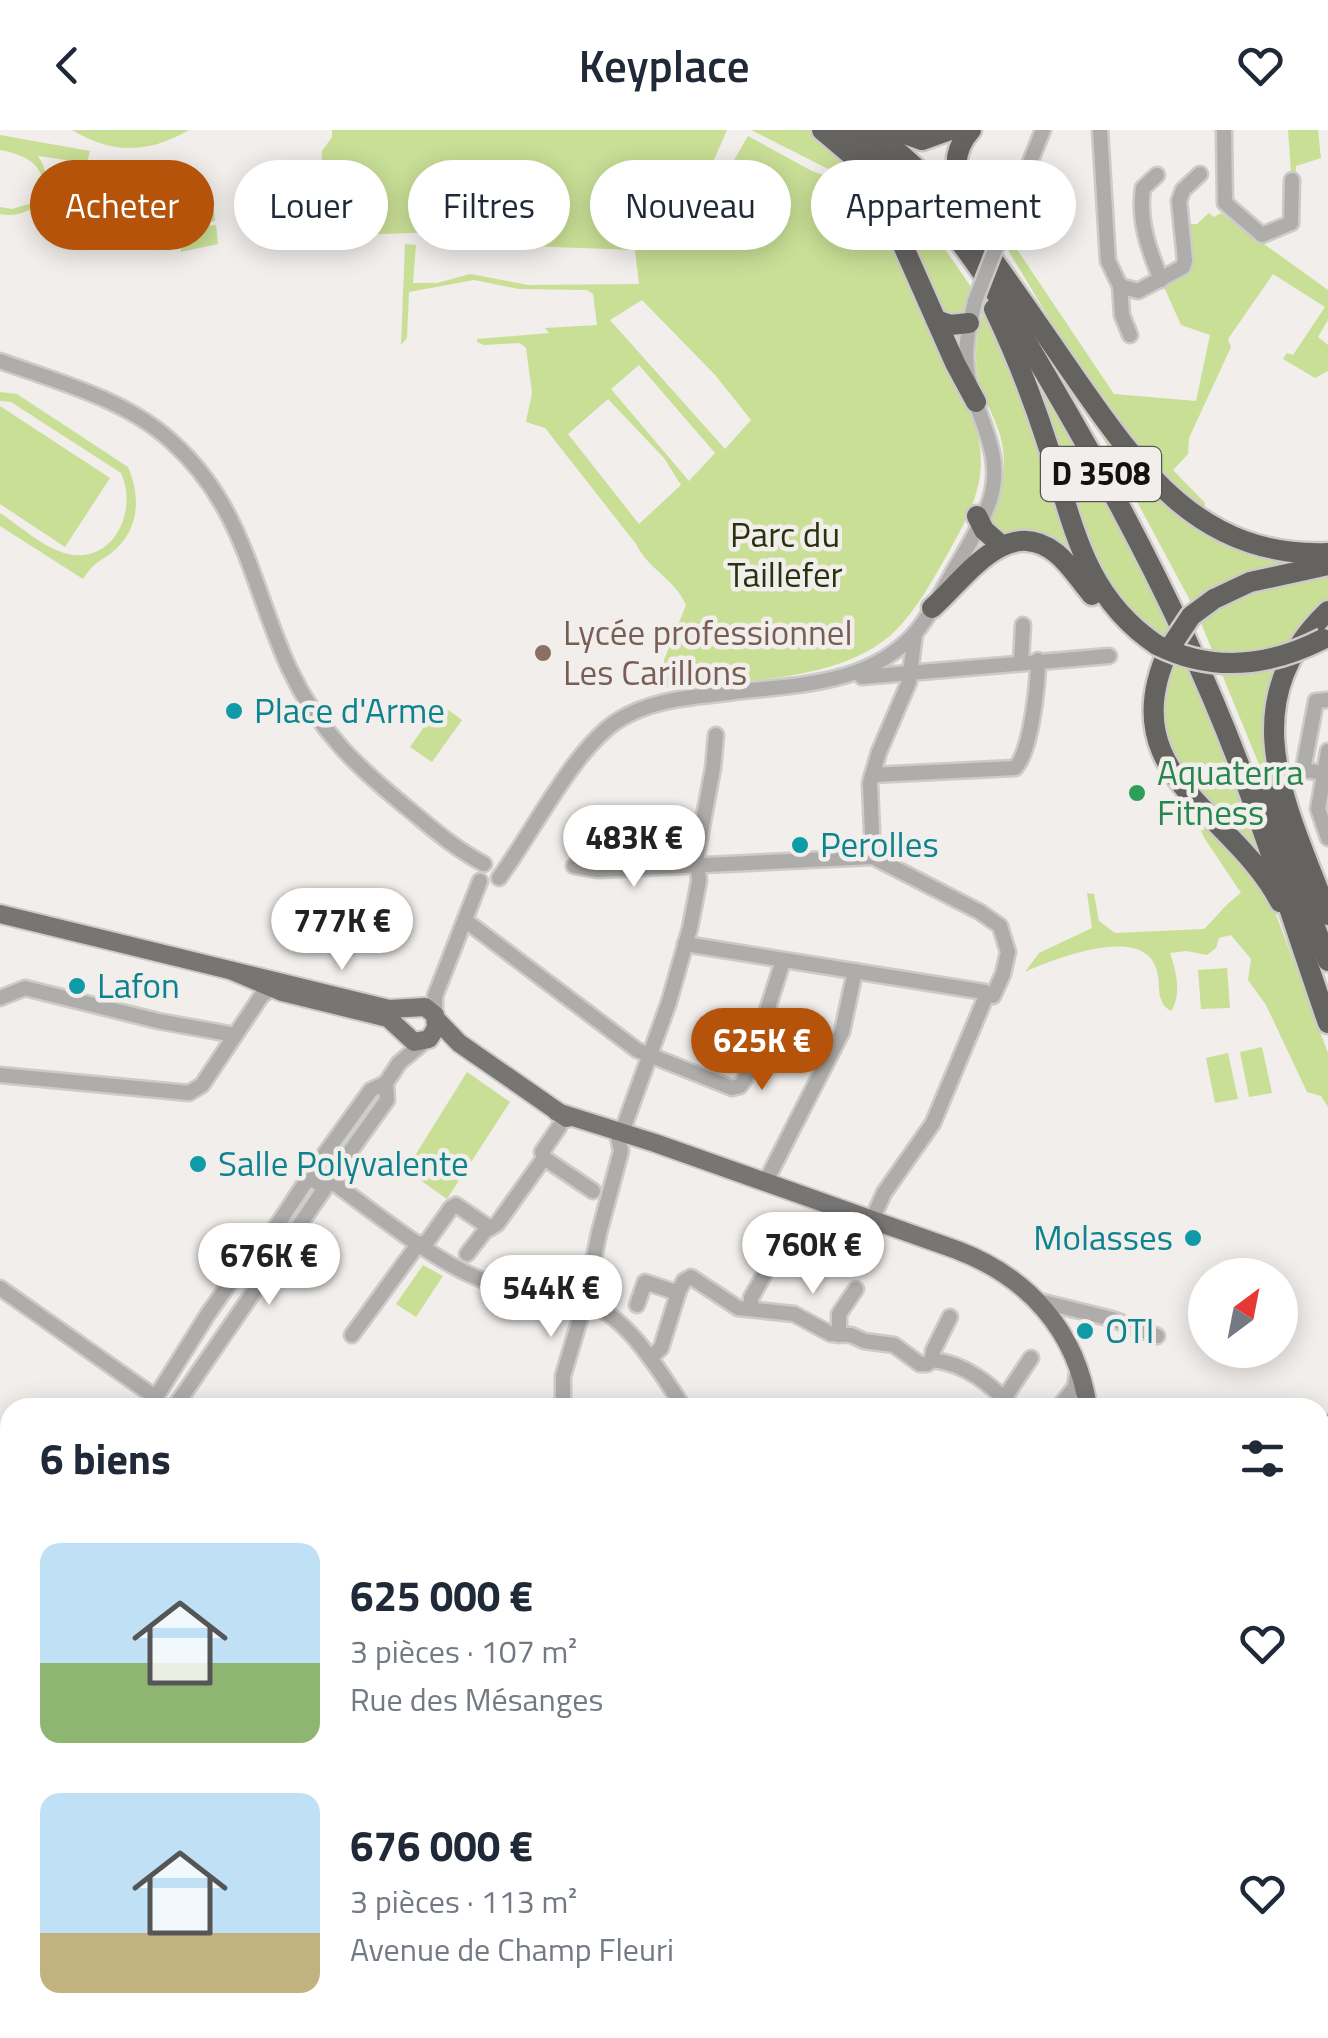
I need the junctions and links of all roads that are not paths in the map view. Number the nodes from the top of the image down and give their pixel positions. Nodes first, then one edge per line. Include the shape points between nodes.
1 (822, 130) edge
2 (846, 130) edge
3 (871, 130) edge
4 (894, 130) edge
5 (950, 130) edge
6 (971, 130) edge
7 (1032, 130) edge
8 (1043, 130) edge
9 (1100, 130) edge
10 (1108, 130) edge
11 (1224, 130) edge
12 (882, 160) edge
13 (906, 160) edge
14 (1027, 160) edge
15 (1030, 160) edge
16 (1157, 174) dead end
17 (1200, 174) dead end
18 (1292, 180) dead end
19 (975, 250) edge
20 (976, 250) edge
21 (976, 250) edge
22 (977, 250) edge
23 (995, 250) edge
24 (1161, 280) junction
25 (1120, 286) junction
26 (936, 320) junction
27 (970, 322) junction
28 (1130, 334) dead end
29 (0, 361) edge
30 (1065, 364) junction
31 (979, 410) junction
32 (979, 520) junction
33 (1001, 544) junction
34 (1328, 553) edge
35 (1328, 565) edge
36 (932, 608) junction
37 (1328, 611) edge
38 (1023, 625) dead end
39 (915, 633) junction
40 (1328, 636) edge
41 (1163, 647) junction
42 (891, 651) junction
43 (1110, 656) dead end
44 (1038, 660) junction
45 (1021, 662) junction
46 (912, 665) junction
47 (894, 674) junction
48 (834, 681) junction
49 (805, 682) junction
50 (1328, 700) edge
51 (899, 704) junction
52 (716, 735) dead end
53 (1328, 752) edge
54 (1324, 773) junction
55 (872, 775) junction
56 (1286, 802) junction
57 (1328, 838) edge
58 (872, 857) junction
59 (698, 864) junction
60 (574, 866) dead end
61 (487, 874) junction
62 (0, 914) edge
63 (1328, 915) edge
64 (470, 924) junction
65 (1328, 938) edge
66 (1300, 940) junction
67 (685, 944) junction
68 (454, 950) junction
69 (783, 961) junction
70 (1328, 961) edge
71 (230, 970) junction
72 (855, 972) junction
73 (442, 980) junction
74 (297, 986) junction
75 (271, 988) junction
76 (987, 997) junction
77 (0, 998) edge
78 (413, 1008) junction
79 (1328, 1023) edge
80 (432, 1028) junction
81 (404, 1034) junction
82 (235, 1035) junction
83 (650, 1056) junction
84 (398, 1064) junction
85 (0, 1075) edge
86 (386, 1083) junction
87 (558, 1119) junction
88 (624, 1141) junction
89 (544, 1158) junction
90 (314, 1171) junction
91 (330, 1181) junction
92 (765, 1183) junction
93 (592, 1191) dead end
94 (872, 1220) junction
95 (490, 1228) junction
96 (422, 1244) junction
97 (468, 1254) dead end
98 (769, 1266) dead end
99 (0, 1288) edge
100 (856, 1290) dead end
101 (678, 1293) junction
102 (1039, 1300) junction
103 (585, 1302) junction
104 (637, 1305) dead end
105 (750, 1309) junction
106 (1086, 1312) junction
107 (950, 1317) dead end
108 (1060, 1329) junction
109 (352, 1334) dead end
110 (839, 1336) junction
111 (1157, 1336) dead end
112 (650, 1358) junction
113 (1031, 1358) dead end
114 (932, 1360) junction
115 (1078, 1362) junction
116 (149, 1398) edge
117 (156, 1398) edge
118 (180, 1398) edge
119 (563, 1398) edge
120 (677, 1398) edge
121 (1004, 1398) edge
122 (1011, 1398) edge
123 (1067, 1398) edge
124 (1087, 1398) edge

1 - 26 highway via 871,178
2 - 12 highway, D 3508
3 - 13 highway, D 3508
4 - 5 highway via 922,140
6 - 30 highway via 956,156 958,183
7 - 14 street
8 - 15 street
9 - 10 street
9 - 25 street via 1108,261
11 - 18 street via 1224,204 1262,235 1291,223
16 - 24 street via 1143,188 1142,200 1144,233
17 - 24 street via 1178,201 1185,260
19 - 41 highway via 1090,572 1117,613
20 - 66 highway, D 3508 via 1172,609 1236,756
21 - 70 highway, D 3508 via 1089,426 1172,580
22 - 30 highway
23 - 27 street, bridge
24 - 25 street via 1138,290
25 - 28 street
26 - 27 highway
26 - 31 highway
27 - 31 street via 966,354
29 - 61 street via 127,411 191,460 233,518 288,665 319,722 366,775
30 - 34 highway via 1132,456 1196,517 1257,545
31 - 32 street via 988,472
32 - 33 highway
32 - 36 street
32 - 42 street
33 - 36 highway
33 - 41 highway via 1034,542 1054,552 1106,611
35 - 41 highway, bridge via 1250,582 1214,599
36 - 39 street
37 - 56 highway via 1292,657 1277,695 1274,760
38 - 45 street
39 - 42 street
39 - 46 street
40 - 41 highway, bridge via 1286,655 1238,664 1196,660
41 - 66 highway via 1155,712 1170,770 1261,870
42 - 46 street
42 - 47 street
42 - 48 street via 870,668
42 - 49 street
43 - 44 street
44 - 45 street
44 - 55 street via 1023,756 1015,768
45 - 46 street
46 - 47 street
46 - 51 street
47 - 48 street
47 - 51 street
48 - 49 street
49 - 61 street via 658,702 619,720 588,750 518,848
50 - 54 street via 1316,701 1303,770
51 - 55 street
52 - 59 street
53 - 54 street
54 - 57 street via 1318,809
55 - 58 street
56 - 63 highway
56 - 65 highway
58 - 59 street
58 - 76 street via 996,922 1006,937 1006,963
59 - 60 street
59 - 67 street
61 - 64 street
61 - 68 street
62 - 71 main road
64 - 68 street
64 - 83 street
66 - 79 highway, D 3508
67 - 69 street
67 - 83 street
68 - 73 street
69 - 72 street
69 - 83 street via 740,1086
71 - 74 main road
71 - 75 main road
72 - 76 street
72 - 92 street via 842,1032
73 - 78 street
73 - 80 street
74 - 75 street
74 - 78 main road via 390,1010
75 - 81 main road via 380,1015
75 - 82 street
76 - 94 street via 933,1123
77 - 82 street via 25,988
78 - 80 main road via 425,1007
78 - 81 main road via 402,1019
80 - 81 main road via 414,1042
80 - 84 street
80 - 87 main road
81 - 84 street
82 - 85 street via 202,1085 184,1094
83 - 88 street
84 - 86 street
86 - 90 street via 371,1090
86 - 91 street via 386,1100
87 - 88 main road
87 - 89 street
88 - 92 main road
88 - 103 street
89 - 93 street
89 - 95 street
90 - 91 street
90 - 117 street via 208,1314
91 - 96 street
91 - 118 street
92 - 94 main road
94 - 102 main road via 981,1259
95 - 96 street via 456,1205
95 - 97 street
96 - 103 street via 482,1280
96 - 109 street
98 - 105 street
99 - 116 street
100 - 110 street via 839,1314
101 - 104 street via 645,1282
101 - 105 street via 690,1277
101 - 112 street via 661,1348
102 - 106 street
102 - 108 main road
103 - 112 street via 626,1329
103 - 119 street
105 - 110 street via 804,1317
106 - 108 street
106 - 111 street
107 - 114 street
108 - 115 main road
110 - 114 street via 894,1345 920,1364
112 - 120 street
113 - 122 street
114 - 121 street via 981,1378
115 - 123 street
115 - 124 main road

